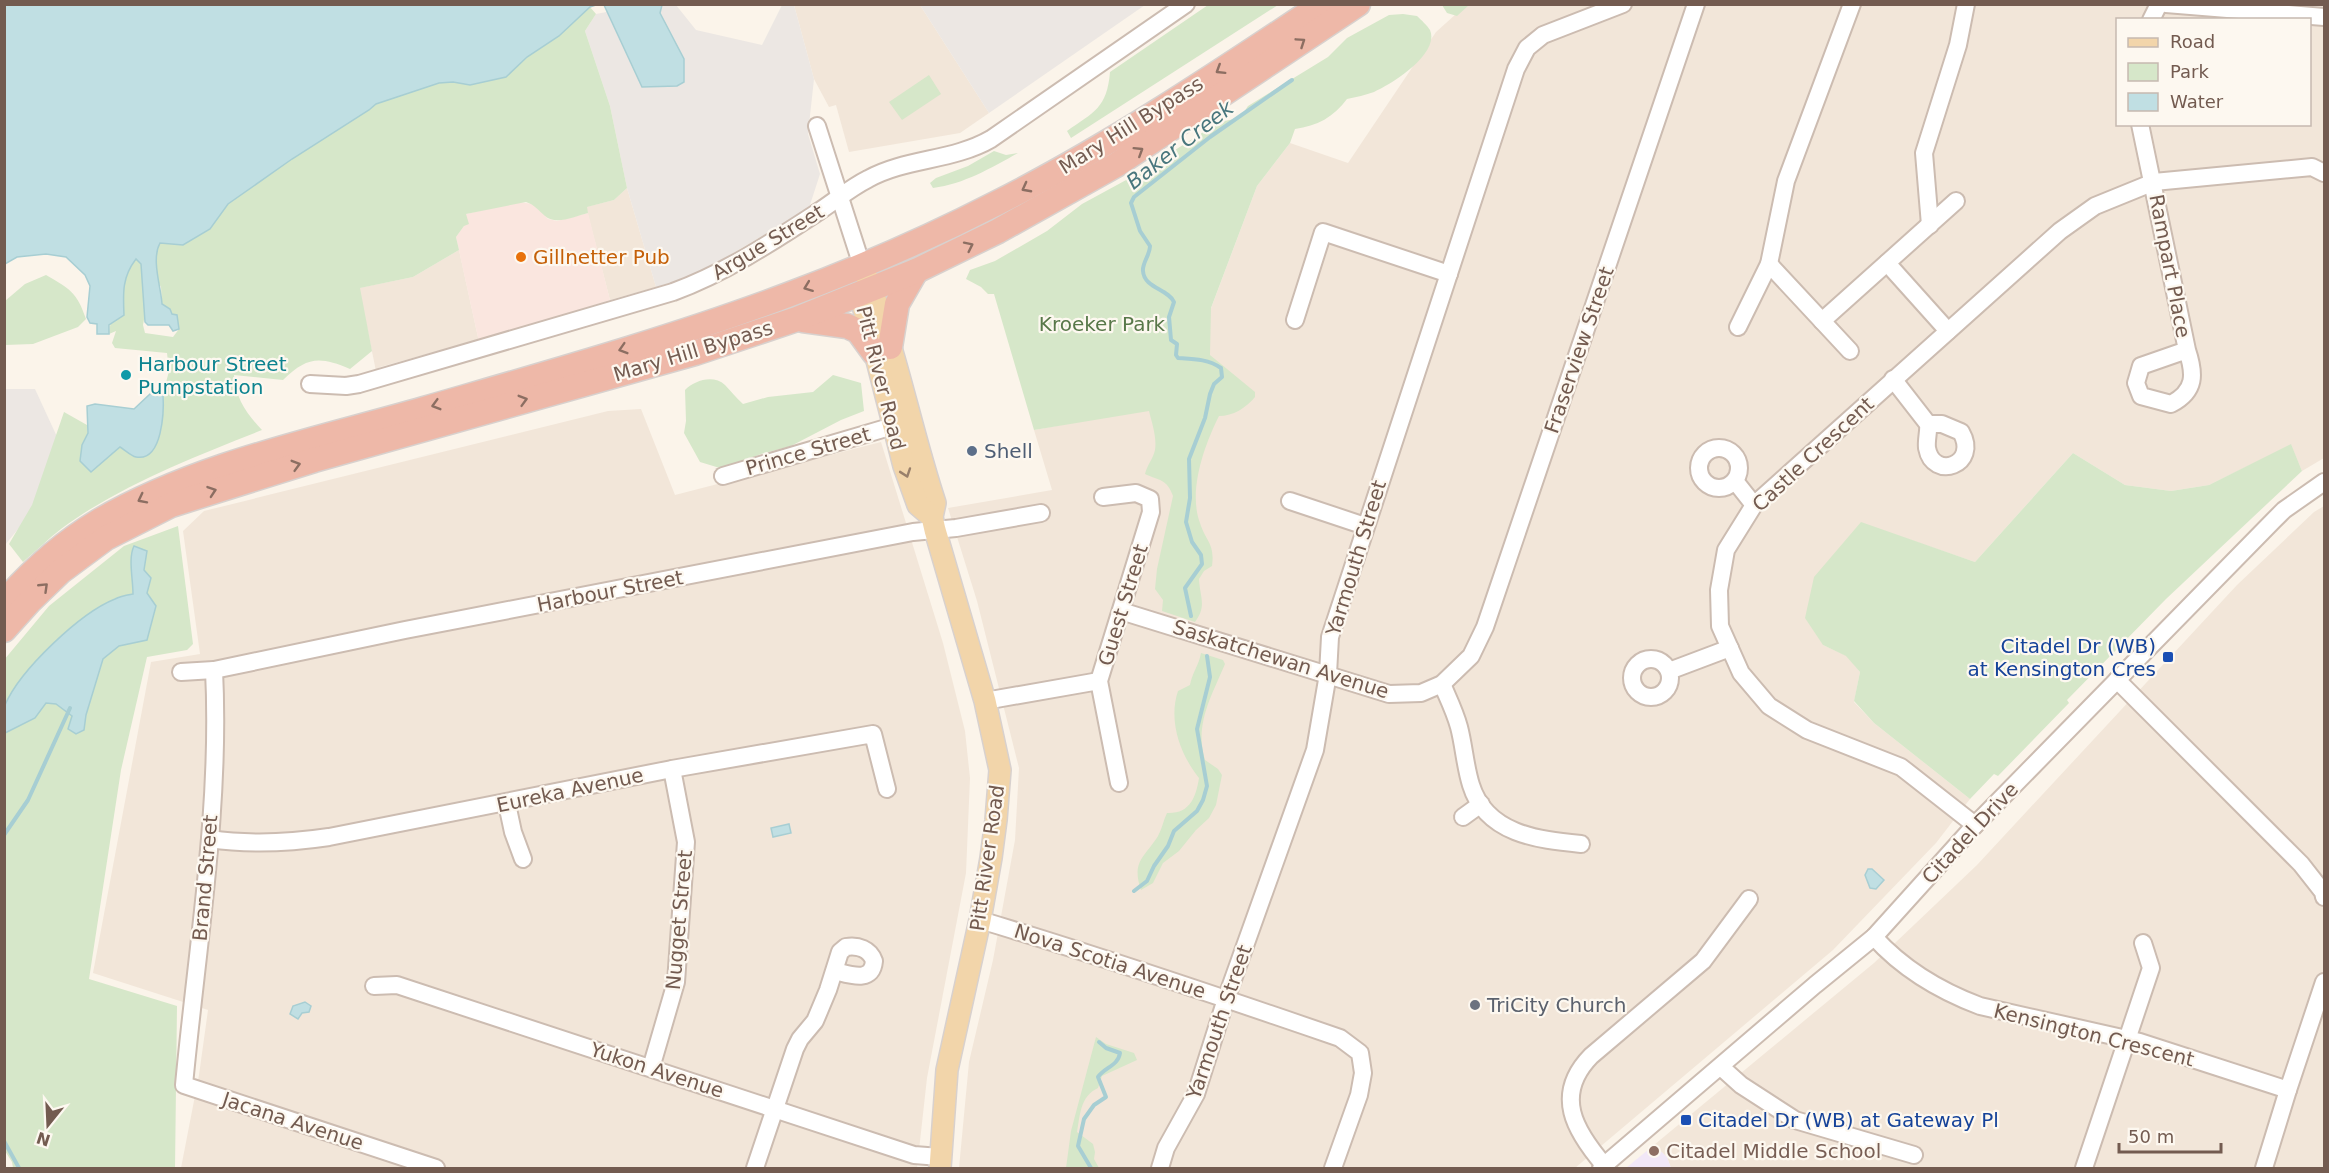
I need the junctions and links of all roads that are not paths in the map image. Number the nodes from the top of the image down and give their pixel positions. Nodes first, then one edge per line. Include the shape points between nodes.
1 (1186, 4) edge
2 (1322, 4) edge
3 (1358, 4) edge
4 (1623, 4) edge
5 (1696, 4) edge
6 (1852, 4) edge
7 (1966, 4) edge
8 (2159, 4) edge
9 (2166, 4) edge
10 (2325, 17) edge
11 (2152, 18) edge
12 (817, 126) dead end
13 (2140, 126) edge
14 (2325, 173) edge
15 (2154, 182) junction
16 (840, 197) junction
17 (1956, 201) dead end
18 (1930, 225) junction
19 (1769, 264) junction
20 (1887, 264) junction
21 (862, 266) junction
22 (916, 271) junction
23 (1449, 274) junction
24 (866, 292) junction
25 (797, 320) junction
26 (1295, 320) dead end
27 (1822, 321) junction
28 (1738, 327) dead end
29 (1948, 331) junction
30 (882, 350) junction
31 (2187, 350) dead end
32 (1850, 351) dead end
33 (1893, 380) junction
34 (310, 384) dead end
35 (1928, 424) dead end
36 (893, 426) junction
37 (915, 435) junction
38 (723, 476) dead end
39 (1735, 481) dead end
40 (2325, 482) edge
41 (1103, 497) dead end
42 (1290, 501) dead end
43 (1754, 505) junction
44 (1041, 513) dead end
45 (933, 523) junction
46 (1365, 526) junction
47 (4, 602) edge
48 (1121, 611) junction
49 (4, 630) edge
50 (1730, 648) junction
51 (214, 670) junction
52 (1669, 671) dead end
53 (181, 672) dead end
54 (1328, 674) junction
55 (2116, 680) junction
56 (1099, 681) junction
57 (1442, 684) junction
58 (985, 701) junction
59 (672, 769) junction
60 (1119, 783) dead end
61 (887, 789) dead end
62 (507, 804) junction
63 (1481, 804) junction
64 (1463, 817) dead end
65 (1975, 825) junction
66 (210, 839) junction
67 (1581, 844) dead end
68 (523, 859) dead end
69 (2325, 897) edge
70 (1749, 899) dead end
71 (980, 920) junction
72 (1874, 937) junction
73 (2143, 944) dead end
74 (835, 971) dead end
75 (2325, 982) edge
76 (374, 986) dead end
77 (1226, 999) junction
78 (2127, 1039) junction
79 (1721, 1067) junction
80 (651, 1068) junction
81 (184, 1085) joint
82 (2288, 1090) junction
83 (775, 1109) junction
84 (1914, 1155) dead end
85 (940, 1163) edge
86 (1603, 1167) edge
87 (436, 1168) edge
88 (755, 1168) edge
89 (1160, 1168) edge
90 (1333, 1168) edge
91 (2084, 1168) edge
92 (2264, 1168) edge

1 - 16 street, Argue Street via 991,140 960,153 881,173
2 -> 21 highway, Mary Hill Bypass via 1061,169
22 -> 3 highway, Mary Hill Bypass via 998,231 1116,165
4 - 23 street, Yarmouth Street via 1543,35 1527,48 1516,69
5 - 57 street, Fraserview Street via 1485,627 1471,656
6 - 19 street via 1786,182
7 - 18 street via 1959,45 1924,153
8 - 11 street
9 - 10 street
12 - 16 street, Pitt River Road
13 - 15 street, Rampart Place
14 - 15 street, Castle Crescent via 2312,168
15 - 29 street, Castle Crescent via 2095,206 2060,231
15 - 31 street, Rampart Place
16 - 21 street, Pitt River Road
16 - 34 street, Argue Street via 730,267 673,292 359,384
17 - 18 street
18 - 20 street
19 - 27 street
19 - 28 street
20 - 27 street
20 - 29 street
21 - 24 main road, Pitt River Road
21 -> 47 highway, Mary Hill Bypass via 731,315 161,489 97,522 48,558
22 - 24 highway, Mary Hill Bypass
22 - 30 highway via 897,304
23 - 26 street via 1323,232
23 - 46 street, Yarmouth Street
24 - 25 highway, Mary Hill Bypass
24 - 30 main road, Pitt River Road
25 - 30 highway via 847,326
49 -> 25 highway, Mary Hill Bypass via 60,572 106,538 171,505
27 - 32 street
29 - 33 street, Castle Crescent
30 - 36 main road, Pitt River Road
30 - 37 main road, Pitt River Road
33 - 35 street
33 - 43 street, Castle Crescent
36 - 37 main road
36 - 38 street, Prince Street
36 -> 45 main road, Pitt River Road via 918,506
37 - 45 main road, Pitt River Road via 935,503
39 - 43 street
40 - 55 street, Citadel Drive via 2284,510
41 - 48 street, Guest Street via 1136,493 1150,499 1151,512
42 - 46 street
43 - 50 street, Castle Crescent via 1726,550 1720,626
44 - 45 street, Harbour Street via 962,528
45 - 51 street, Harbour Street via 913,532
45 - 58 main road, Pitt River Road
46 - 54 street, Yarmouth Street via 1330,637
48 - 54 street, Saskatchewan Avenue
48 - 56 street, Guest Street
50 - 52 street
50 - 65 street, Castle Crescent via 1741,673 1769,706 1807,730 1901,767
51 - 53 street, Harbour Street
51 - 66 street, Brand Street via 216,719
54 - 57 street, Saskatchewan Avenue via 1389,694 1421,693
54 - 77 street, Yarmouth Street via 1315,750
55 - 65 street, Citadel Drive
55 - 69 street via 2301,864
56 - 58 street
56 - 60 street, Guest Street
57 - 63 street via 1459,725 1471,787
58 - 71 main road, Pitt River Road via 1000,770
59 - 61 street, Eureka Avenue via 873,734
59 - 62 street, Eureka Avenue
59 - 80 street, Nugget Street via 686,842 676,982
62 - 66 street, Eureka Avenue via 290,843
62 - 68 street
63 - 64 street
63 - 67 street via 1486,813 1510,830 1540,841
65 - 72 street, Citadel Drive
66 - 81 street, Brand Street
70 - 86 street via 1703,961 1591,1056 1579,1071 1571,1096 1574,1122
71 - 77 street, Nova Scotia Avenue
71 - 85 main road, Pitt River Road via 947,1070
72 - 78 street, Kensington Crescent via 1891,956 1956,997 1980,1006
72 - 79 street, Citadel Drive
73 - 78 street via 2151,968
74 - 83 street via 815,1021 795,1049
75 - 82 street
76 - 80 street, Yukon Avenue via 397,985
77 - 89 street, Yarmouth Street via 1196,1094 1166,1148
77 - 90 street, Nova Scotia Avenue via 1340,1038 1360,1053 1363,1073 1359,1095
78 - 82 street, Kensington Crescent
78 - 91 street
79 - 84 street via 1795,1120
79 - 86 street, Citadel Drive
80 - 83 street, Yukon Avenue
81 - 87 street, Jacana Avenue
82 - 92 street
83 - 85 street, Yukon Avenue
83 - 88 street

